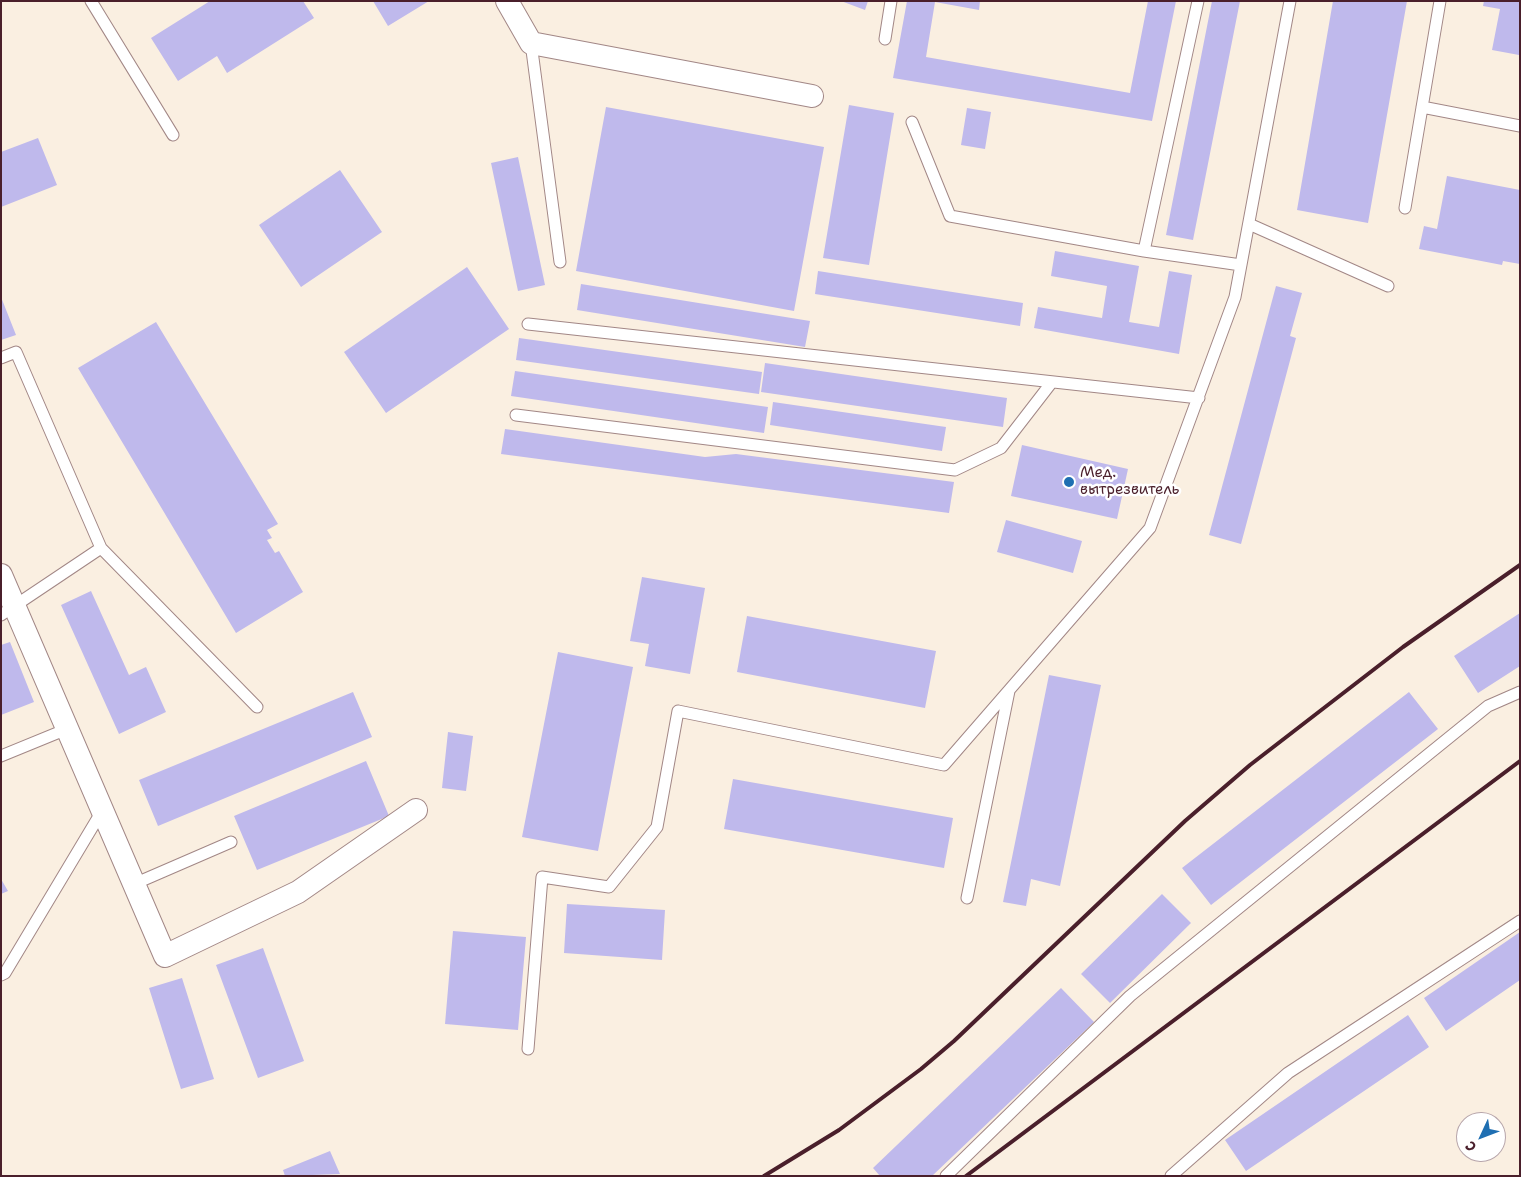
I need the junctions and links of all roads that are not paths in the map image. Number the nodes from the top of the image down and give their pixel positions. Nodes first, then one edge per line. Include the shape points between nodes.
1 (92, 1) edge
2 (507, 1) edge
3 (891, 1) edge
4 (1198, 1) edge
5 (1290, 1) edge
6 (1440, 1) edge
7 (885, 38) dead end
8 (531, 43) junction
9 (812, 96) dead end
10 (1422, 108) junction
11 (912, 122) dead end
12 (1520, 126) edge
13 (173, 135) dead end
14 (1404, 208) dead end
15 (1249, 224) junction
16 (1144, 251) junction
17 (560, 262) dead end
18 (1241, 266) junction
19 (1388, 286) dead end
20 (528, 324) dead end
21 (1, 358) edge
22 (1052, 382) junction
23 (1199, 398) junction
24 (516, 415) dead end
25 (100, 548) junction
26 (1, 575) edge
27 (8, 611) edge
28 (1010, 690) junction
29 (1520, 692) edge
30 (257, 707) dead end
31 (68, 729) junction
32 (1, 756) edge
33 (416, 810) dead end
34 (103, 811) junction
35 (231, 842) dead end
36 (134, 884) junction
37 (967, 898) dead end
38 (1520, 921) edge
39 (1, 976) edge
40 (528, 1050) dead end
41 (946, 1176) edge
42 (1171, 1176) edge

1 - 13 lane
2 - 8 street
3 - 7 lane
4 - 16 lane
5 - 15 lane
6 - 10 lane
8 - 9 street
8 - 17 lane
10 - 12 lane
10 - 14 lane
11 - 16 lane via 950,216
15 - 18 lane
15 - 19 lane
16 - 18 lane
18 - 23 lane via 1235,297
20 - 22 lane
21 - 25 lane via 16,352
22 - 23 lane
22 - 24 lane via 1001,448 955,470
23 - 28 lane via 1150,528
25 - 27 lane
25 - 30 lane
26 - 27 street
27 - 31 street
28 - 37 lane
28 - 40 lane via 944,765 678,711 657,827 615,880 609,887 542,877
29 - 41 lane via 1488,706 1130,996
31 - 32 lane
31 - 34 street
33 - 36 street via 298,892 165,956
34 - 36 street
34 - 39 lane
35 - 36 lane
38 - 42 lane via 1288,1073

